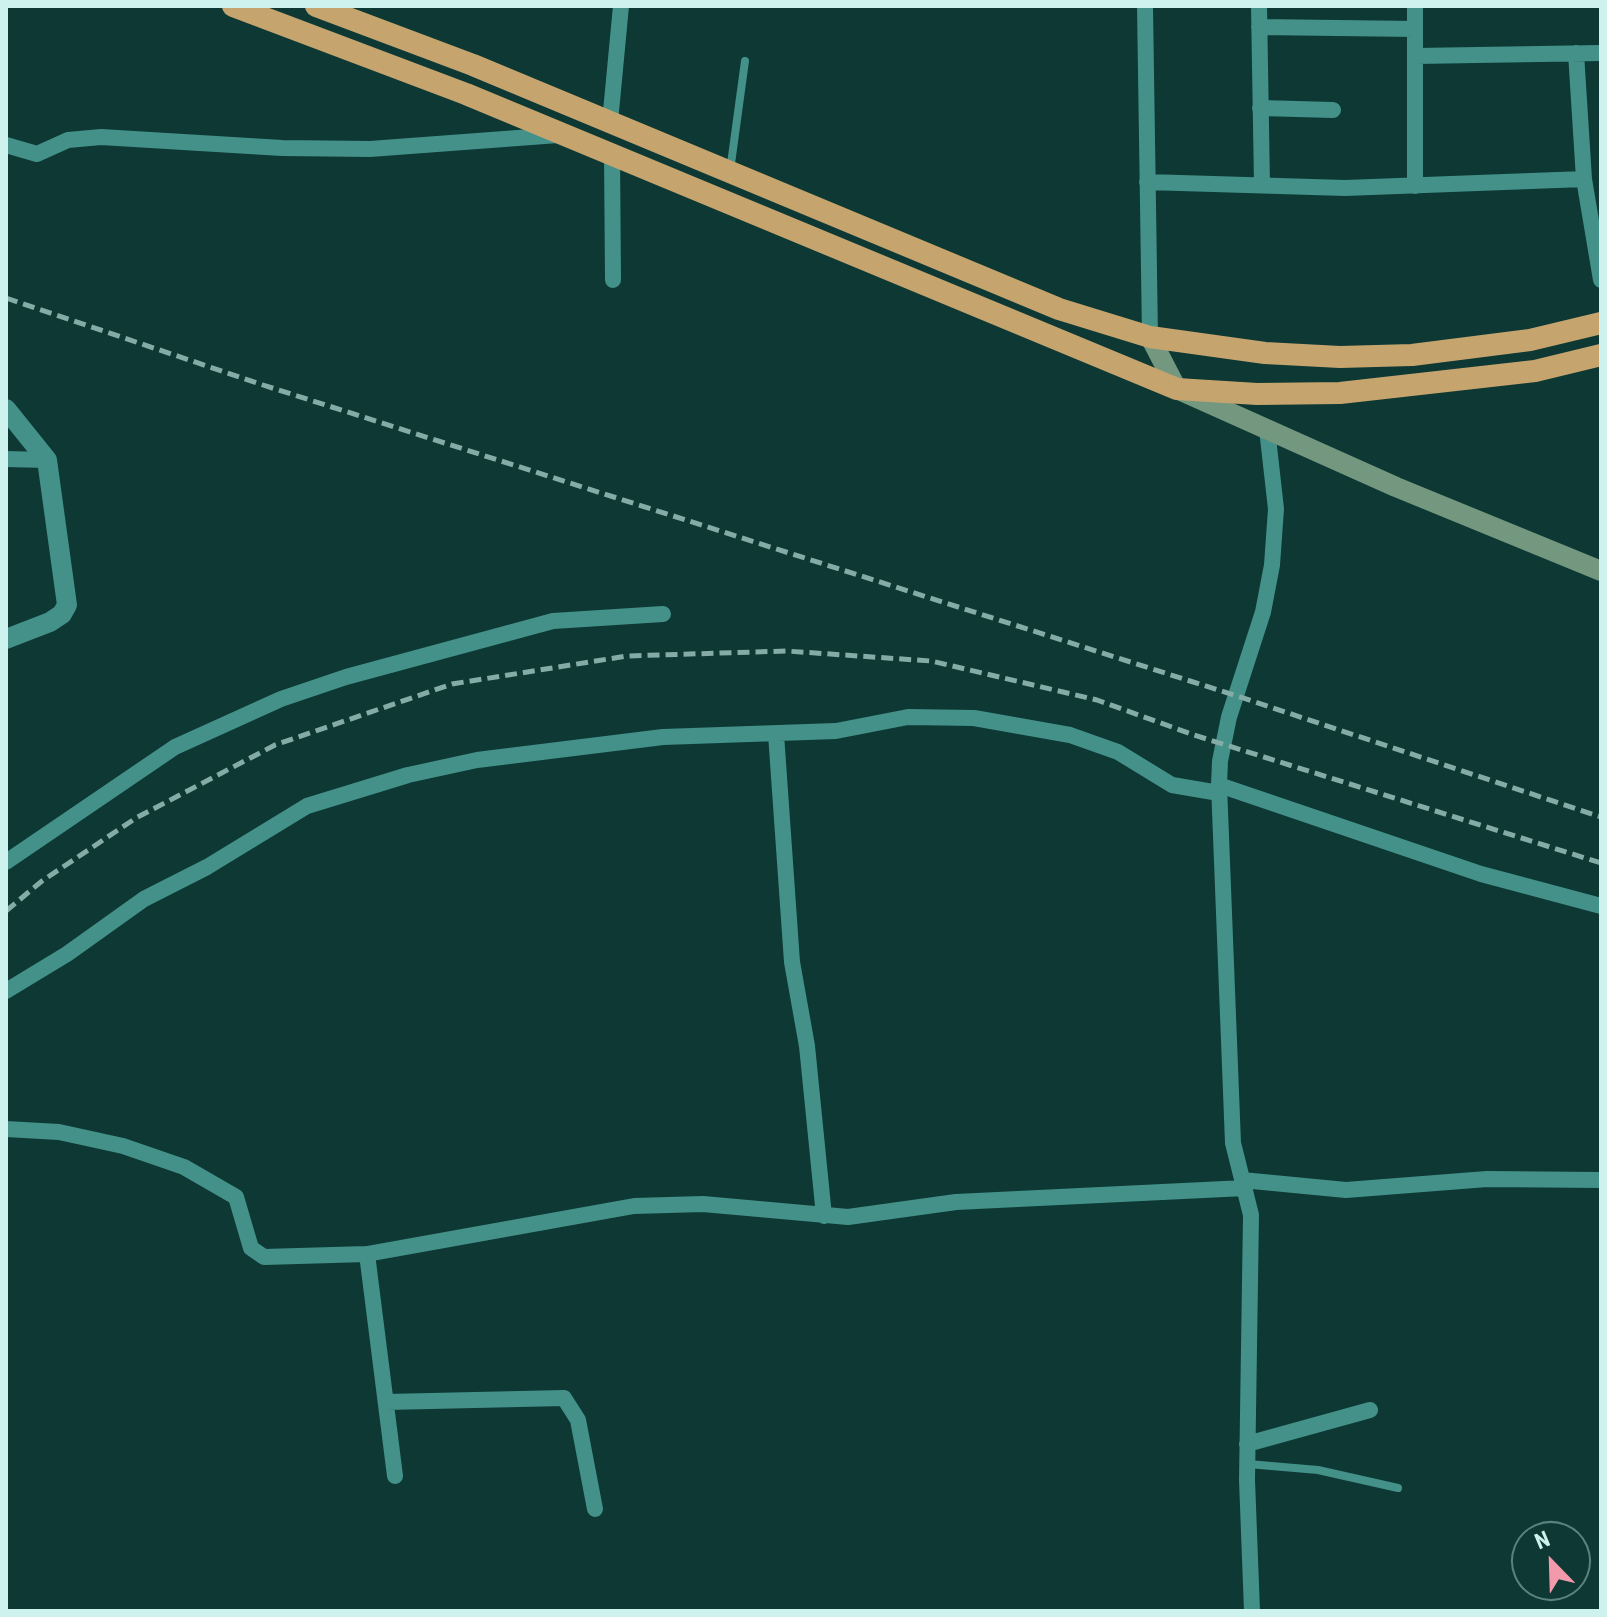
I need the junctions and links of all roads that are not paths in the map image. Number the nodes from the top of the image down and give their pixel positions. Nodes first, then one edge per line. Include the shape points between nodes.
1 (233, 6) edge
2 (316, 6) edge
3 (621, 6) edge
4 (1145, 6) edge
5 (1259, 6) edge
6 (1415, 6) edge
7 (1259, 27) junction
8 (1415, 29) junction
9 (1576, 53) junction
10 (1601, 53) edge
11 (1415, 56) junction
12 (745, 61) dead end
13 (1260, 108) junction
14 (1333, 110) dead end
15 (610, 122) junction
16 (563, 134) junction
17 (6, 145) edge
18 (612, 155) junction
19 (730, 172) junction
20 (1584, 179) junction
21 (1147, 182) junction
22 (1262, 185) junction
23 (1415, 186) junction
24 (613, 280) dead end
25 (1601, 280) edge
26 (1601, 323) edge
27 (1150, 337) junction
28 (1601, 355) edge
29 (1177, 389) junction
30 (6, 409) edge
31 (1267, 429) junction
32 (6, 459) edge
33 (47, 460) junction
34 (1601, 571) edge
35 (663, 614) dead end
36 (6, 639) edge
37 (776, 734) junction
38 (1219, 789) junction
39 (6, 862) edge
40 (1601, 906) edge
41 (6, 991) edge
42 (6, 1129) edge
43 (1601, 1180) edge
44 (1244, 1184) junction
45 (824, 1216) junction
46 (367, 1254) junction
47 (386, 1402) junction
48 (1370, 1410) dead end
49 (1247, 1444) junction
50 (1247, 1464) junction
51 (395, 1476) dead end
52 (1398, 1488) dead end
53 (595, 1509) dead end
54 (1252, 1611) edge

1 - 16 highway
2 - 15 highway
3 - 15 street
4 - 21 street
5 - 7 street
6 - 8 street
7 - 8 street
7 - 13 street
8 - 11 street
9 - 10 street
9 - 11 street
9 - 20 street
11 - 23 street
12 - 19 lane
13 - 14 street
13 - 22 street
15 - 19 highway
16 - 17 street via 370,149 101,137 68,140 37,154
16 - 18 highway
18 - 24 street
18 - 29 highway
19 - 27 highway via 1059,309
20 - 23 street
20 - 25 street
21 - 22 street
21 - 27 street
22 - 23 street
26 - 27 highway via 1530,340 1412,355 1265,353
27 - 29 main road
28 - 29 highway via 1535,371 1340,393
29 - 31 main road
30 - 33 street
31 - 34 main road
31 - 38 street via 1276,509 1272,565 1263,612 1229,717
32 - 33 street
33 - 36 street via 67,605 50,622
35 - 39 street via 553,621 281,699 175,747
37 - 38 street via 836,731 908,717 1007,722 1093,742 1172,785
37 - 41 street via 573,745 477,760 330,798 290,814 207,867 144,899
37 - 45 street via 792,962 807,1046
38 - 40 street via 1481,874
38 - 44 street via 1233,1143
42 - 46 street via 59,1132 184,1167 236,1197 249,1244 258,1255
43 - 44 street via 1487,1179 1346,1190
44 - 45 street
44 - 49 street via 1251,1215
45 - 46 street via 703,1204 634,1206
46 - 47 street
47 - 51 street
47 - 53 street via 564,1398 578,1420
48 - 49 street
49 - 50 street
50 - 52 lane via 1318,1470
50 - 54 street

